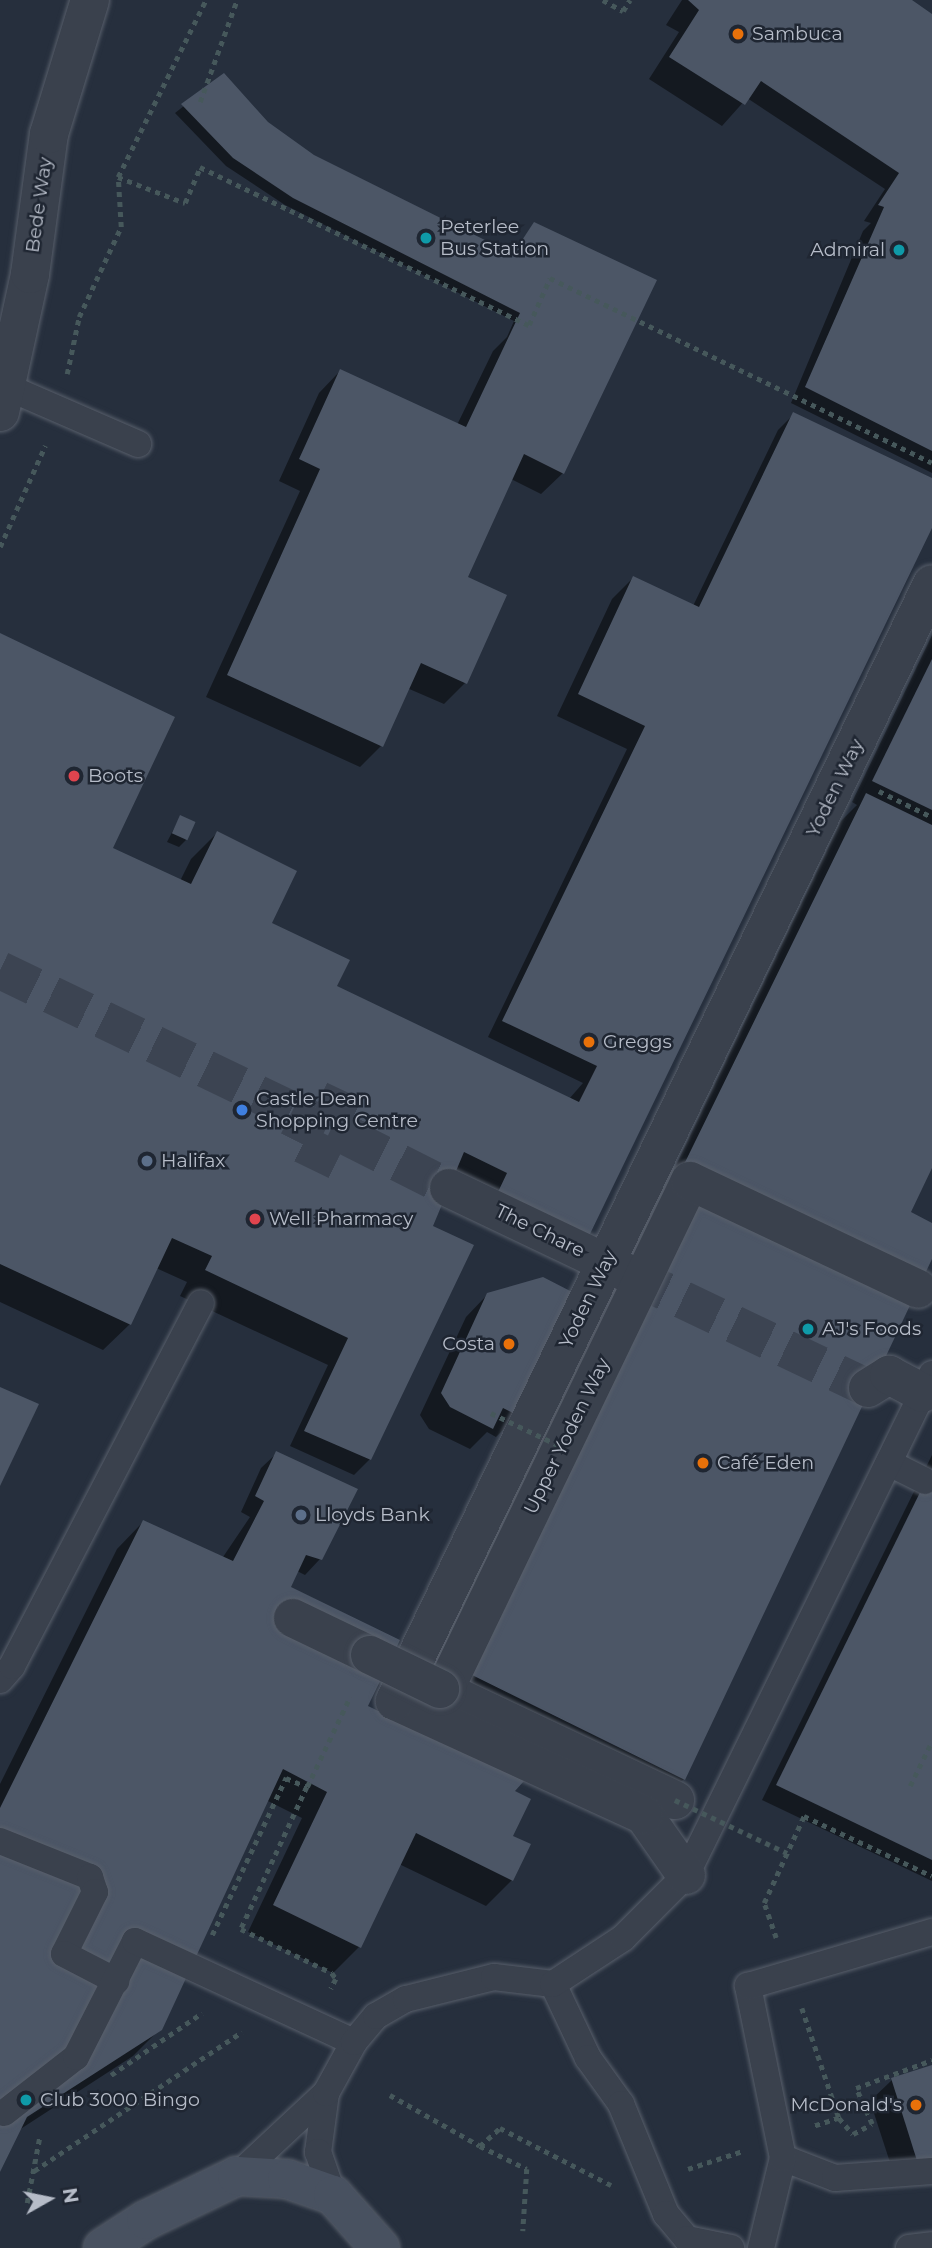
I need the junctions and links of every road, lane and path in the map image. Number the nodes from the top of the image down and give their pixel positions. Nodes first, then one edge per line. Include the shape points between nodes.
1 (90, 0) edge
2 (206, 0) edge
3 (237, 0) edge
4 (603, 0) edge
5 (630, 0) edge
6 (200, 102) dead end
7 (118, 177) junction
8 (4, 400) edge
9 (60, 410) junction
10 (138, 444) dead end
11 (932, 463) edge
12 (0, 547) edge
13 (932, 584) edge
14 (842, 773) junction
15 (932, 817) edge
16 (449, 1188) tunnel mouth
17 (618, 1269) junction
18 (918, 1289) dead end
19 (201, 1303) dead end
20 (927, 1383) edge
21 (868, 1388) tunnel mouth
22 (491, 1413) dead end
23 (562, 1447) junction
24 (889, 1462) junction
25 (926, 1481) dead end
26 (293, 1618) dead end
27 (370, 1655) junction
28 (0, 1680) edge
29 (442, 1690) junction
30 (932, 1741) edge
31 (910, 1786) dead end
32 (307, 1787) junction
33 (676, 1800) joint
34 (0, 1841) edge
35 (686, 1875) junction
36 (932, 1876) edge
37 (932, 1932) edge
38 (206, 1947) dead end
39 (221, 1980) junction
40 (116, 1981) junction
41 (553, 1984) junction
42 (324, 1993) dead end
43 (249, 2028) dead end
44 (354, 2042) junction
45 (932, 2060) edge
46 (109, 2077) dead end
47 (326, 2093) junction
48 (390, 2095) dead end
49 (4, 2113) dead end
50 (839, 2118) dead end
51 (43, 2122) dead end
52 (480, 2146) junction
53 (783, 2158) junction
54 (34, 2171) junction
55 (932, 2171) edge
56 (237, 2176) junction
57 (653, 2182) junction
58 (333, 2195) junction
59 (27, 2203) dead end
60 (523, 2231) dead end
61 (932, 2245) edge
62 (103, 2247) edge
63 (380, 2248) edge
64 (731, 2248) edge
65 (761, 2248) edge
66 (909, 2248) edge

1 - 8 street, Bede Way via 49,134
2 - 7 path
3 - 6 path
4 - 5 path via 623,11
7 - 9 path via 121,227 79,317
7 - 11 path via 185,203 200,167 529,325 550,278
8 - 9 lane
9 - 10 lane
9 - 12 path
13 - 14 street, Yoden Way
14 - 15 path
14 - 17 street, Yoden Way
16 - 17 street, The Chare
17 - 35 street, Yoden Way via 395,1701 644,1815
18 - 23 street, Upper Yoden Way via 690,1181
19 - 28 lane via 12,1666
20 - 21 street via 889,1375
20 - 24 lane
22 - 23 path, bridge
23 - 29 street, Upper Yoden Way
24 - 25 lane
24 - 35 lane
26 - 27 street
27 - 29 street, bridge
27 - 32 path
29 - 33 street
30 - 31 path
32 - 38 path via 286,1778
32 - 42 path via 241,1929 332,1973 336,1979
33 - 36 path, bridge via 787,1853 804,1816
34 - 40 lane via 90,1877 95,1892 64,1954
35 - 41 lane via 623,1938
37 - 53 lane via 748,1986
39 - 40 lane via 135,1941
39 - 44 lane
39 - 46 path via 208,2009
40 - 49 lane via 76,2057
41 - 44 lane via 494,1977 406,1999 376,2016
41 - 57 lane via 588,2058 621,2104
43 - 54 path
44 - 47 lane
45 - 50 path via 856,2088 872,2124 853,2134
47 - 56 lane
47 - 58 lane via 318,2152
48 - 52 path
51 - 54 path
52 - 57 path via 500,2128 622,2190
52 - 60 path via 527,2169
53 - 55 lane via 835,2178
53 - 65 lane
54 - 59 path
56 - 58 main road via 287,2179
56 - 62 main road
57 - 64 lane via 666,2214 687,2239
58 - 63 main road
61 - 66 lane

